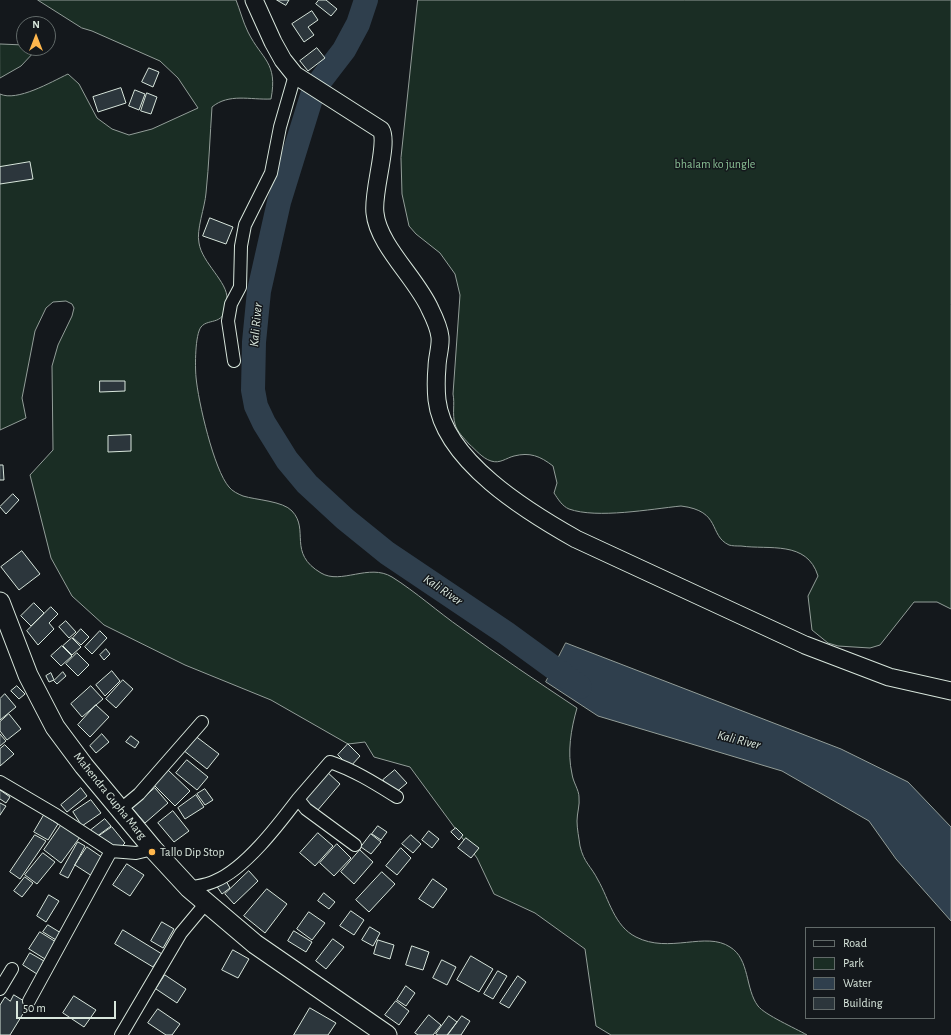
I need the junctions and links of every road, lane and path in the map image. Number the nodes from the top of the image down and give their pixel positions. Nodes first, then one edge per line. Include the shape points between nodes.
1 (254, 0) edge
2 (301, 80) junction
3 (234, 360) dead end
4 (0, 602) edge
5 (951, 691) edge
6 (202, 722) dead end
7 (0, 782) edge
8 (397, 797) dead end
9 (298, 799) junction
10 (120, 809) junction
11 (355, 845) dead end
12 (153, 849) junction
13 (111, 851) junction
14 (188, 888) junction
15 (206, 903) junction
16 (12, 968) dead end
17 (0, 990) edge
18 (30, 1000) dead end
19 (121, 1035) edge
20 (387, 1035) edge

1 - 2 main road via 283,60
2 - 3 street via 280,127 271,173 245,225 240,287 231,304 228,321
2 - 5 main road via 381,130 384,138 374,212 377,224 384,239 430,307 440,337 436,368 437,402 443,423 461,450 482,474 519,504 576,539 805,645 889,677
4 - 10 main road, Mahendra Gupha Marg via 28,675 55,727
6 - 10 street via 140,794
7 - 13 street
8 - 9 street via 373,782 330,762
9 - 11 street via 306,809
9 - 14 street via 244,862 216,881
10 - 12 main road, Mahendra Gupha Marg
12 - 13 street via 136,853
12 - 14 main road, Mahendra Gupha Marg
13 - 18 street
14 - 15 main road, Mahendra Gupha Marg
15 - 19 street via 180,933
15 - 20 main road, Mahendra Gupha Marg via 255,944
16 - 17 street

